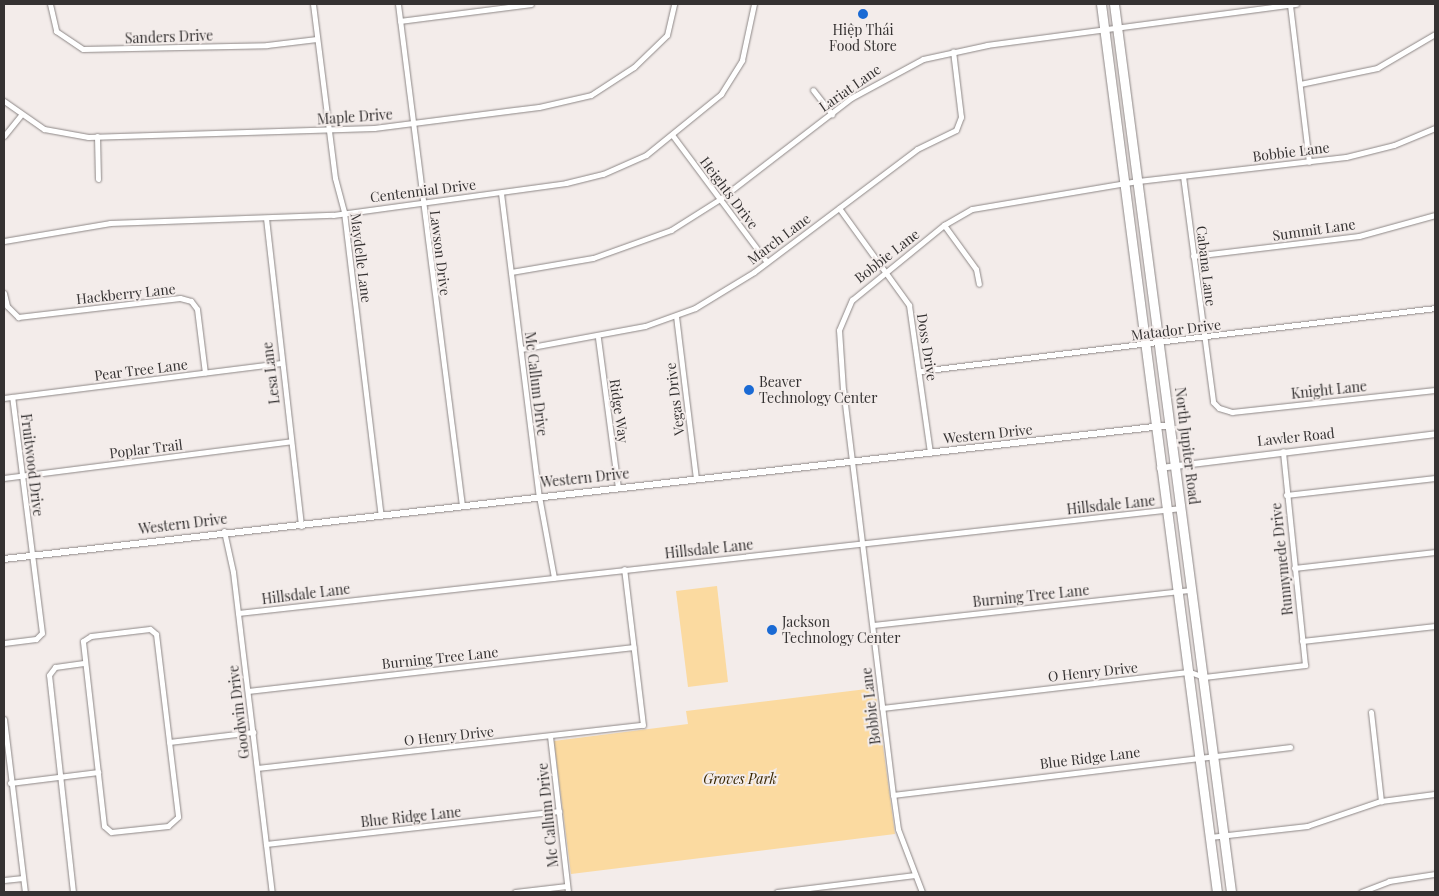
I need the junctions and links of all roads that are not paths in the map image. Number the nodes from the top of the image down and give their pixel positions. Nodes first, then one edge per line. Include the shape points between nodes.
1 (50, 4) edge
2 (313, 4) edge
3 (398, 4) edge
4 (531, 4) edge
5 (674, 4) edge
6 (754, 4) edge
7 (1101, 4) edge
8 (1114, 4) edge
9 (1293, 4) edge
10 (400, 21) junction
11 (1118, 28) junction
12 (1104, 29) junction
13 (1435, 34) edge
14 (317, 39) junction
15 (954, 51) junction
16 (1300, 84) junction
17 (814, 90) dead end
18 (4, 101) edge
19 (832, 114) junction
20 (20, 116) junction
21 (413, 124) junction
22 (1435, 128) edge
23 (328, 130) junction
24 (4, 136) edge
25 (97, 136) junction
26 (673, 136) junction
27 (1309, 162) junction
28 (1183, 176) junction
29 (98, 179) dead end
30 (1138, 181) junction
31 (1124, 184) junction
32 (501, 193) junction
33 (720, 199) junction
34 (423, 202) junction
35 (838, 208) junction
36 (344, 212) junction
37 (1435, 215) edge
38 (266, 218) junction
39 (944, 225) junction
40 (4, 241) edge
41 (1193, 256) junction
42 (768, 262) junction
43 (885, 271) junction
44 (511, 272) junction
45 (979, 284) dead end
46 (4, 293) edge
47 (1435, 308) edge
48 (676, 316) junction
49 (598, 338) junction
50 (1204, 338) junction
51 (1160, 344) junction
52 (1146, 345) junction
53 (521, 349) junction
54 (282, 363) junction
55 (920, 371) junction
56 (205, 373) junction
57 (1435, 390) edge
58 (12, 397) junction
59 (4, 398) edge
60 (1225, 412) joint
61 (1170, 425) junction
62 (1155, 427) junction
63 (1435, 434) edge
64 (291, 441) junction
65 (1283, 451) junction
66 (930, 453) junction
67 (852, 462) junction
68 (1176, 464) junction
69 (1160, 468) junction
70 (23, 476) junction
71 (4, 478) edge
72 (1435, 478) edge
73 (696, 479) junction
74 (618, 487) junction
75 (1286, 495) junction
76 (539, 496) junction
77 (462, 506) junction
78 (1181, 508) junction
79 (1166, 510) junction
80 (381, 516) junction
81 (301, 526) junction
82 (224, 531) junction
83 (863, 544) junction
84 (1435, 552) edge
85 (32, 555) junction
86 (4, 558) edge
87 (1294, 568) junction
88 (624, 569) junction
89 (554, 578) junction
90 (1191, 590) junction
91 (1178, 591) junction
92 (238, 613) junction
93 (873, 625) junction
94 (1435, 626) edge
95 (1302, 641) junction
96 (4, 643) edge
97 (634, 647) junction
98 (84, 663) junction
99 (1305, 666) joint
100 (1190, 672) junction
101 (1204, 677) junction
102 (248, 691) junction
103 (882, 708) junction
104 (1371, 712) dead end
105 (4, 719) edge
106 (4, 726) edge
107 (253, 732) junction
108 (550, 736) junction
109 (169, 742) junction
110 (1290, 747) dead end
111 (1213, 755) junction
112 (1200, 756) junction
113 (257, 768) junction
114 (98, 772) junction
115 (60, 777) junction
116 (10, 783) junction
117 (1435, 794) edge
118 (893, 795) junction
119 (1381, 801) junction
120 (559, 811) junction
121 (1223, 835) junction
122 (1210, 837) junction
123 (266, 844) junction
124 (1435, 874) edge
125 (915, 875) junction
126 (23, 878) junction
127 (4, 880) edge
128 (567, 889) edge
129 (25, 892) edge
130 (73, 892) edge
131 (272, 892) edge
132 (515, 892) edge
133 (777, 892) edge
134 (922, 892) edge
135 (1217, 892) edge
136 (1231, 892) edge
137 (1361, 892) edge

1 - 14 street, Sanders Drive via 56,31 83,49 267,45
2 - 14 street, Maydelle Lane
3 - 10 street, Lawson Drive
4 - 10 street
5 - 21 street, Maple Drive via 667,35 648,57 591,95 539,107
6 - 26 street, Centennial Drive via 748,41 731,80 702,113
7 - 12 main road, North Jupiter Road
8 - 11 main road, North Jupiter Road
9 - 11 street, Lariat Lane
9 - 16 street
10 - 21 street, Lawson Drive
11 - 12 street, Lariat Lane
11 - 30 main road, North Jupiter Road
12 - 15 street, Lariat Lane
12 - 31 main road, North Jupiter Road
13 - 16 street via 1377,68
14 - 23 street, Maydelle Lane
15 - 19 street, Lariat Lane via 899,69
15 - 35 street, March Lane via 961,118 956,130 917,149
16 - 27 street
17 - 19 street
18 - 20 street
19 - 33 street, Lariat Lane
20 - 24 street
20 - 25 street, Maple Drive via 67,136
21 - 23 street, Maple Drive
21 - 34 street, Lawson Drive
22 - 27 street, Bobbie Lane via 1394,145
23 - 25 street, Maple Drive
23 - 36 street, Maydelle Lane
25 - 29 street
26 - 32 street, Centennial Drive via 646,155 603,174
26 - 33 street, Heights Drive
27 - 28 street, Bobbie Lane
28 - 30 street, Bobbie Lane
28 - 41 street, Cabana Lane
30 - 31 street, Bobbie Lane
30 - 51 main road, North Jupiter Road
31 - 39 street, Bobbie Lane via 987,204 961,212
31 - 52 main road, North Jupiter Road
32 - 34 street, Centennial Drive
32 - 44 street, Mc Callum Drive
33 - 42 street, Heights Drive
33 - 44 street, Lariat Lane via 688,222 632,247
34 - 36 street, Centennial Drive
34 - 77 street, Lawson Drive
35 - 42 street, March Lane
35 - 43 street, Doss Drive
36 - 38 street, Centennial Drive
36 - 80 street, Maydelle Lane
37 - 41 street, Summit Lane via 1359,236
38 - 40 street, Centennial Drive via 110,223
38 - 54 street, Lesa Lane
39 - 43 street, Bobbie Lane
39 - 45 street via 976,269
41 - 50 street, Cabana Lane
42 - 48 street, March Lane via 722,294
43 - 55 street, Doss Drive via 909,305
43 - 67 street, Bobbie Lane via 852,300 839,330
44 - 53 street, Mc Callum Drive
46 - 56 street, Hackberry Lane via 6,306 18,316 180,298 191,300
47 - 50 street, Matador Drive
48 - 49 street, March Lane
48 - 73 street, Vegas Drive
49 - 53 street, March Lane
49 - 74 street, Ridge Way
50 - 51 street, Matador Drive
50 - 60 street, Cabana Lane via 1213,402
51 - 52 street, Matador Drive
51 - 61 main road, North Jupiter Road
52 - 55 street, Matador Drive
52 - 62 main road, North Jupiter Road
53 - 76 street, Mc Callum Drive
54 - 56 street, Pear Tree Lane
54 - 64 street, Lesa Lane
55 - 66 street, Doss Drive
56 - 58 street, Pear Tree Lane
57 - 60 street, Knight Lane
58 - 59 street, Pear Tree Lane
58 - 70 street, Fruitwood Drive
61 - 62 street, Western Drive
61 - 68 main road, North Jupiter Road
62 - 66 street, Western Drive
62 - 69 main road, North Jupiter Road
63 - 65 street, Lawler Road
64 - 70 street, Poplar Trail
64 - 81 street, Lesa Lane
65 - 68 street, Lawler Road
65 - 75 street, Runnymede Drive
66 - 67 street, Western Drive
67 - 73 street, Western Drive
67 - 83 street, Bobbie Lane
68 - 69 street, Lawler Road
68 - 78 main road, North Jupiter Road
69 - 79 main road, North Jupiter Road
70 - 71 street, Poplar Trail
70 - 85 street, Fruitwood Drive
72 - 75 street
73 - 74 street, Western Drive
74 - 76 street, Western Drive
75 - 87 street, Runnymede Drive
76 - 77 street, Western Drive
76 - 89 street, Mc Callum Drive
77 - 80 street, Western Drive
78 - 79 street, Hillsdale Lane
78 - 90 main road, North Jupiter Road
79 - 83 street, Hillsdale Lane
79 - 91 main road, North Jupiter Road
80 - 81 street, Western Drive
81 - 82 street, Western Drive
82 - 85 street, Western Drive
82 - 92 street, Goodwin Drive
83 - 88 street, Hillsdale Lane
83 - 93 street, Bobbie Lane
84 - 87 street
85 - 86 street, Western Drive
85 - 96 street, Fruitwood Drive via 41,636
87 - 95 street, Runnymede Drive
88 - 89 street, Hillsdale Lane
88 - 97 street
89 - 92 street, Hillsdale Lane
90 - 91 street, Burning Tree Lane
90 - 101 main road, North Jupiter Road
91 - 93 street, Burning Tree Lane
91 - 100 main road, North Jupiter Road
92 - 102 street, Goodwin Drive
93 - 103 street, Bobbie Lane
94 - 95 street
95 - 99 street, Runnymede Drive
97 - 102 street, Burning Tree Lane
97 - 108 street, O Henry Drive via 643,725
98 - 109 street via 84,638 153,629
98 - 114 street
98 - 115 street via 55,667 49,675
99 - 101 street, O Henry Drive
100 - 101 street, O Henry Drive
100 - 103 street, O Henry Drive
100 - 112 main road, North Jupiter Road
101 - 111 main road, North Jupiter Road
102 - 107 street, Goodwin Drive
103 - 118 street, Bobbie Lane
104 - 119 street
105 - 106 street
106 - 116 street
107 - 109 street
107 - 113 street, Goodwin Drive
108 - 113 street, O Henry Drive
108 - 120 street, Mc Callum Drive
109 - 114 street via 178,817 168,826 106,830
110 - 111 street, Blue Ridge Lane
111 - 112 street, Blue Ridge Lane
111 - 121 main road, North Jupiter Road
112 - 118 street, Blue Ridge Lane
112 - 122 main road, North Jupiter Road
113 - 123 street, Goodwin Drive
114 - 115 street
115 - 116 street
115 - 130 street
116 - 126 street
117 - 119 street
118 - 125 street, Bobbie Lane via 898,829
119 - 121 street via 1307,826
120 - 123 street, Blue Ridge Lane
120 - 128 street, Mc Callum Drive
121 - 122 street
121 - 136 main road, North Jupiter Road
122 - 135 main road, North Jupiter Road
123 - 131 street, Goodwin Drive
124 - 137 street via 1389,881
125 - 133 street
125 - 134 street, Bobbie Lane
126 - 127 street
126 - 129 street
128 - 132 street

